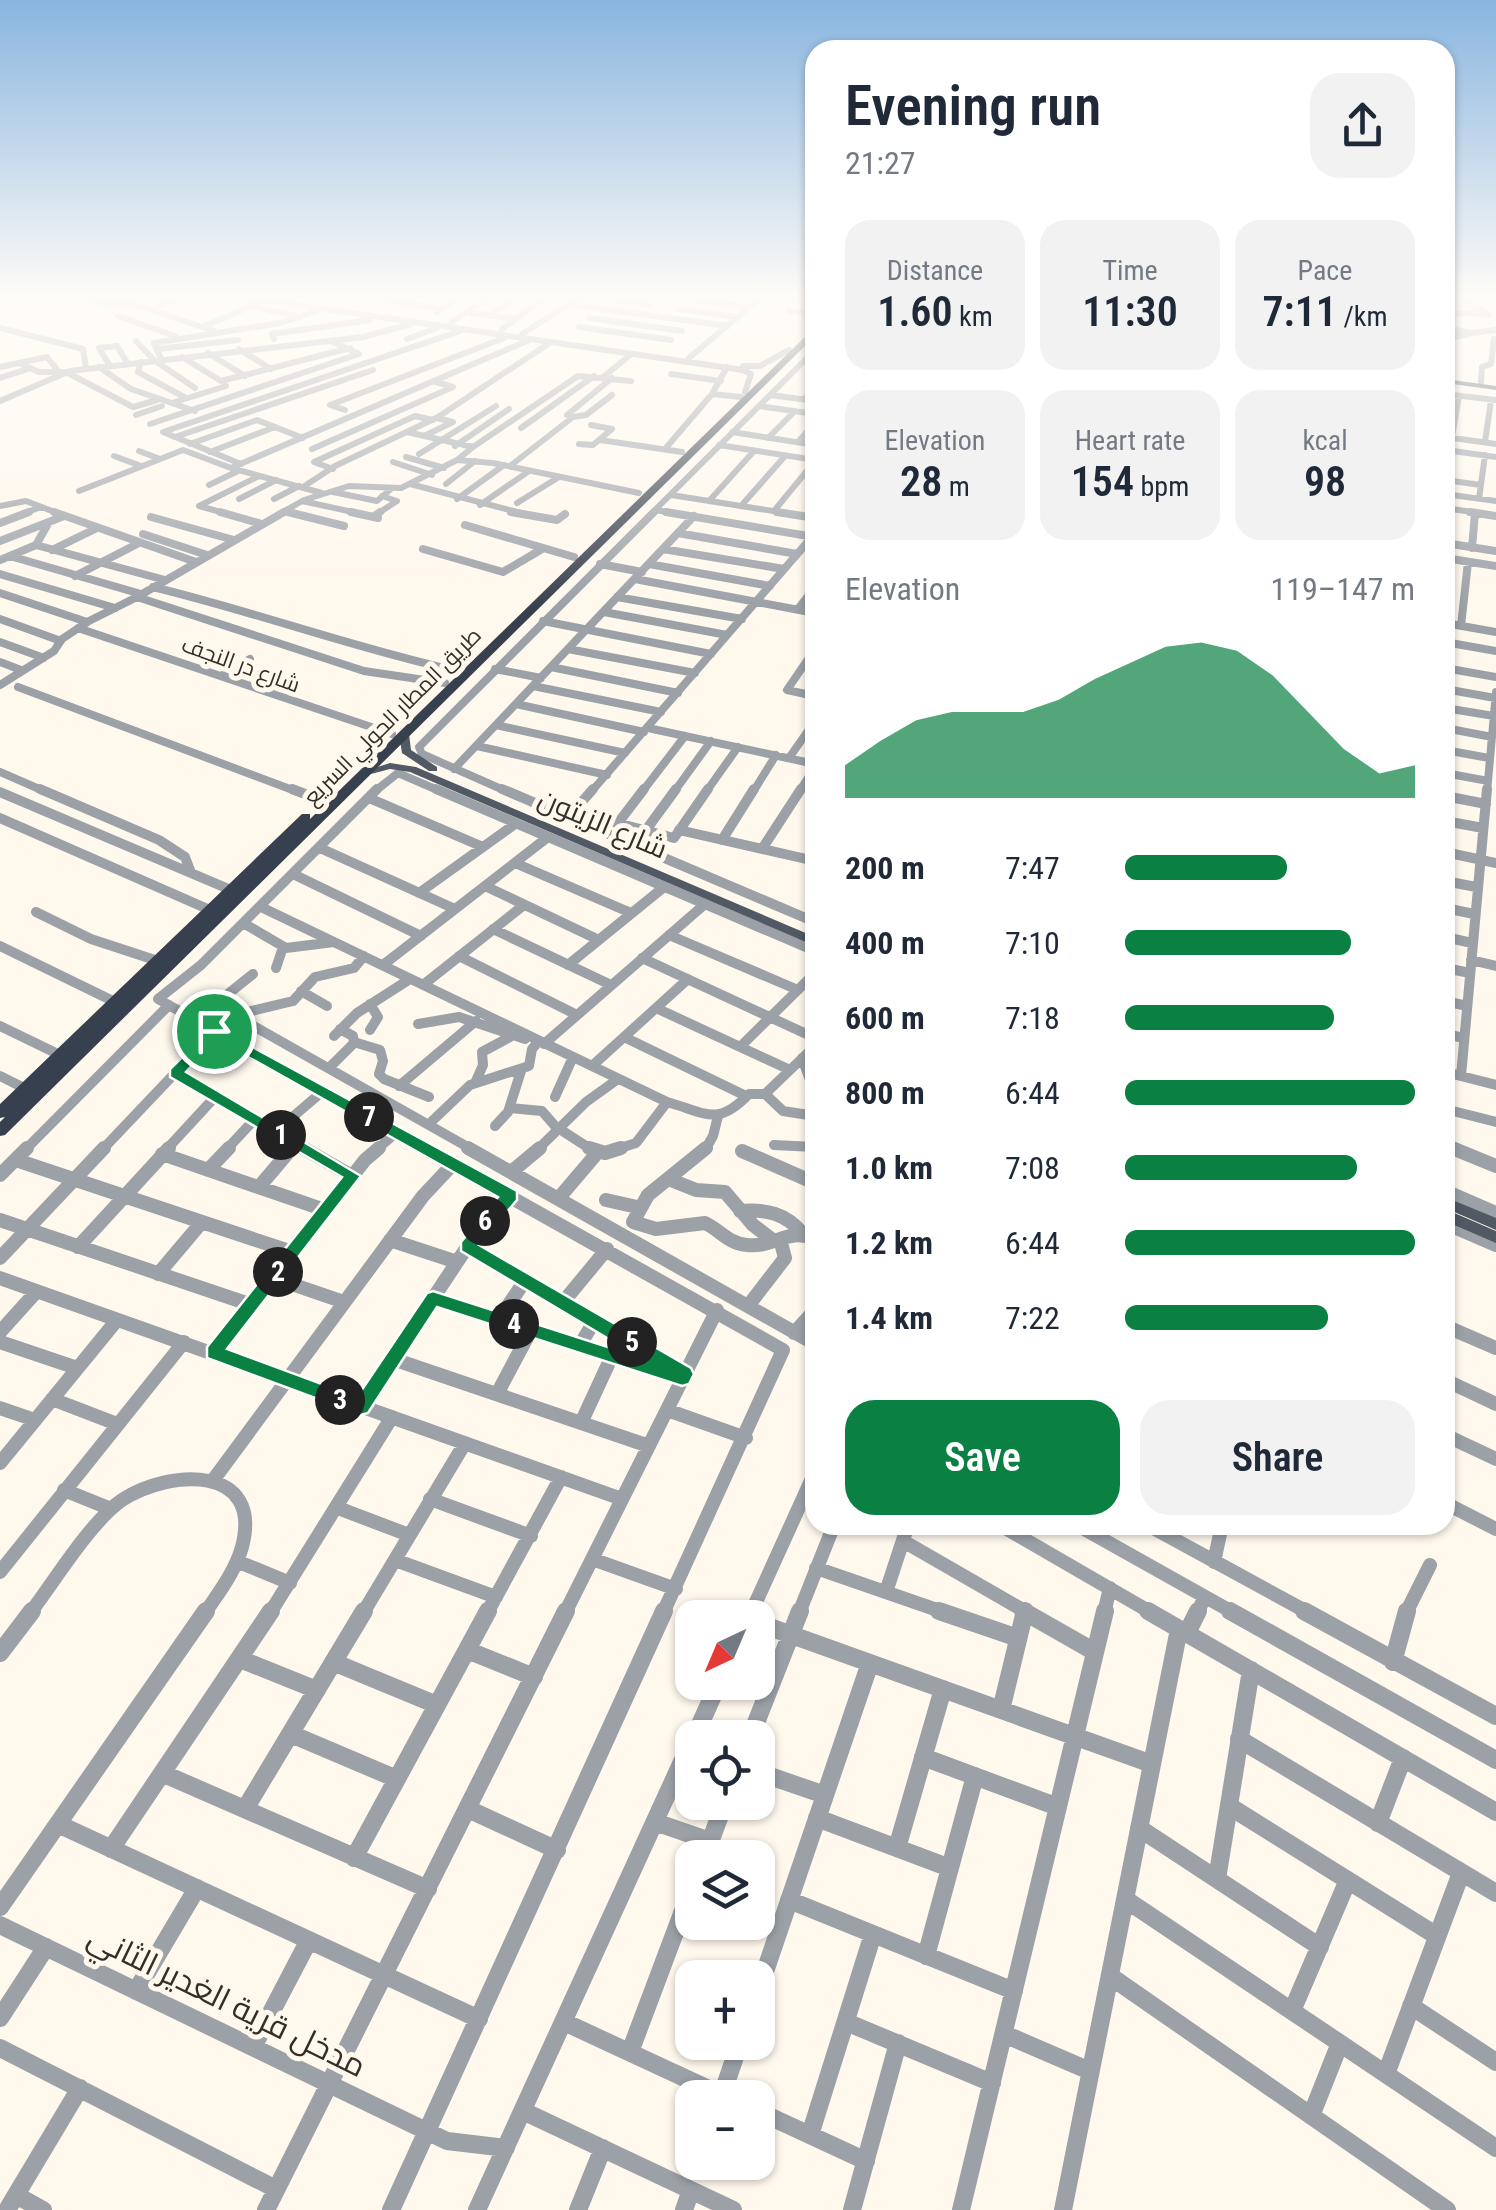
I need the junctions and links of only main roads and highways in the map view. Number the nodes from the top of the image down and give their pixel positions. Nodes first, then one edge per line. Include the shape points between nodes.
1 (737, 401) edge
2 (741, 401) edge
3 (678, 460) junction
4 (627, 518) junction
5 (644, 521) road end
6 (613, 531) junction
7 (624, 540) road end
8 (398, 734) junction
9 (367, 772) junction
10 (445, 774) junction
11 (706, 895) junction
12 (729, 900) junction
13 (805, 928) edge
14 (805, 942) edge
15 (120, 1005) junction
16 (0, 1114) edge
17 (0, 1131) edge
18 (1455, 1198) edge
19 (1466, 1200) road end
20 (1455, 1201) edge
21 (1496, 1224) edge
22 (1455, 1226) edge
23 (1496, 1236) edge

1 - 3 highway, طريق المطار الحولي السريع
2 - 3 highway, طريق المطار الحولي السريع
3 - 4 highway, طريق المطار الحولي السريع
3 - 8 highway, طريق المطار الحولي السريع
4 - 5 highway
4 - 6 highway, طريق المطار الحولي السريع
6 - 7 highway
6 - 8 highway, طريق المطار الحولي السريع
8 - 9 highway, طريق المطار الحولي السريع
8 - 10 main road, شارع الزيتون via 410,755
8 - 15 highway, طريق المطار الحولي السريع via 210,910
9 - 10 main road, شارع الزيتون via 400,766
9 - 15 highway, طريق المطار الحولي السريع via 154,980
10 - 11 main road, شارع الزيتون via 639,850
10 - 11 main road, شارع الزيتون via 471,799
11 - 12 main road, شارع الزيتون
12 - 13 main road, شارع الزيتون
12 - 14 main road, شارع الزيتون
15 - 16 highway, طريق المطار الحولي السريع
15 - 17 highway, طريق المطار الحولي السريع
18 - 19 main road
20 - 21 main road
22 - 23 main road

